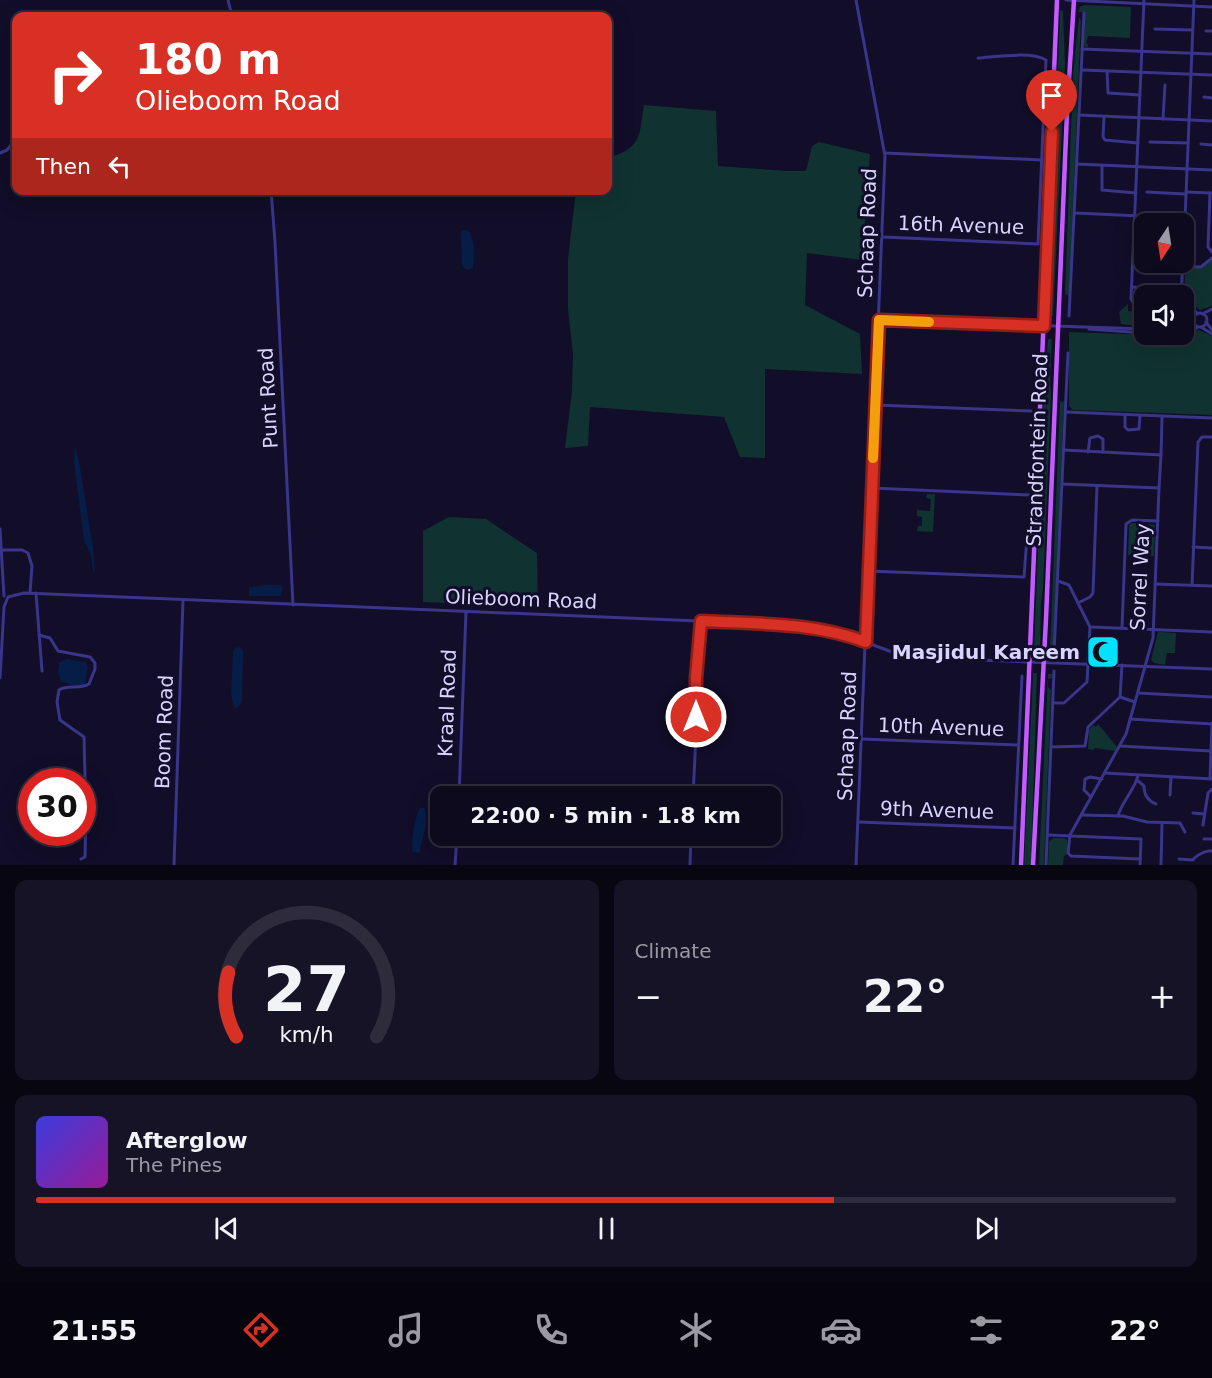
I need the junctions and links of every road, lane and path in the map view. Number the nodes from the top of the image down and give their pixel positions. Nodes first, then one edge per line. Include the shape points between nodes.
1 (856, 0) edge
2 (1057, 0) edge
3 (1066, 0) edge
4 (1074, 0) edge
5 (1194, 0) edge
6 (1144, 2) edge
7 (1194, 6) junction
8 (1212, 7) edge
9 (1084, 14) dead end
10 (1155, 29) dead end
11 (1192, 30) junction
12 (1206, 31) dead end
13 (1212, 31) edge
14 (1082, 49) junction
15 (1142, 52) junction
16 (1192, 54) junction
17 (1212, 54) edge
18 (978, 58) dead end
19 (1081, 70) junction
20 (1107, 71) junction
21 (1141, 72) junction
22 (1191, 74) junction
23 (1212, 75) edge
24 (1165, 85) dead end
25 (1140, 95) junction
26 (1204, 97) dead end
27 (1212, 98) edge
28 (1079, 115) junction
29 (1104, 117) junction
30 (1139, 118) junction
31 (1163, 119) junction
32 (1189, 120) junction
33 (1212, 121) edge
34 (1150, 142) dead end
35 (1138, 143) junction
36 (1188, 143) junction
37 (12, 144) edge
38 (1201, 144) dead end
39 (1212, 145) edge
40 (0, 153) edge
41 (885, 153) junction
42 (1041, 160) junction
43 (1077, 164) junction
44 (1102, 165) junction
45 (1137, 167) junction
46 (1186, 169) junction
47 (1212, 170) edge
48 (1147, 192) dead end
49 (1136, 193) junction
50 (1186, 193) junction
51 (1211, 193) edge
52 (271, 195) edge
53 (1210, 212) edge
54 (1075, 213) junction
55 (1135, 213) edge
56 (1185, 213) edge
57 (1134, 216) edge
58 (883, 237) junction
59 (1134, 240) edge
60 (1212, 252) edge
61 (1212, 258) edge
62 (1133, 264) joint
63 (1194, 266) edge
64 (1132, 287) joint
65 (1134, 304) edge
66 (1194, 309) edge
67 (1212, 309) edge
68 (1212, 313) edge
69 (1200, 314) junction
70 (1069, 316) dead end
71 (1194, 319) edge
72 (879, 320) junction
73 (1194, 321) edge
74 (1207, 321) junction
75 (1044, 326) junction
76 (1058, 327) junction
77 (1200, 327) junction
78 (1194, 328) edge
79 (1134, 330) edge
80 (1212, 332) edge
81 (1068, 353) dead end
82 (876, 405) junction
83 (1031, 411) dead end
84 (1066, 412) junction
85 (1125, 415) junction
86 (1140, 416) junction
87 (1162, 417) junction
88 (1212, 418) edge
89 (1212, 437) edge
90 (1064, 450) junction
91 (1088, 452) junction
92 (1103, 453) junction
93 (1161, 455) junction
94 (1062, 484) junction
95 (1097, 486) junction
96 (872, 488) junction
97 (1159, 488) junction
98 (1030, 495) dead end
99 (1158, 521) junction
100 (0, 529) edge
101 (1028, 537) dead end
102 (1193, 547) junction
103 (1212, 548) edge
104 (2, 550) junction
105 (868, 571) junction
106 (1058, 581) junction
107 (1155, 584) junction
108 (1192, 585) junction
109 (1212, 586) edge
110 (30, 593) junction
111 (36, 593) junction
112 (4, 596) edge
113 (183, 600) junction
114 (1078, 603) junction
115 (293, 605) junction
116 (466, 612) junction
117 (701, 621) junction
118 (1090, 627) junction
119 (1122, 628) junction
120 (1153, 630) junction
121 (1212, 632) edge
122 (39, 635) junction
123 (866, 642) junction
124 (1054, 653) dead end
125 (1030, 661) junction
126 (1044, 662) junction
127 (1089, 664) junction
128 (1122, 666) junction
129 (1146, 666) junction
130 (1212, 669) edge
131 (42, 671) dead end
132 (1054, 671) dead end
133 (1022, 676) dead end
134 (0, 678) edge
135 (1138, 693) junction
136 (1120, 697) junction
137 (1212, 697) edge
138 (1135, 702) junction
139 (1053, 703) junction
140 (1130, 719) junction
141 (1212, 724) edge
142 (862, 739) junction
143 (1018, 744) junction
144 (1120, 746) junction
145 (1051, 747) junction
146 (1211, 752) edge
147 (1211, 766) edge
148 (1105, 773) junction
149 (1138, 775) junction
150 (1171, 777) junction
151 (1102, 778) junction
152 (1211, 779) edge
153 (1137, 780) junction
154 (459, 786) edge
155 (694, 786) edge
156 (1212, 789) edge
157 (1170, 795) dead end
158 (1091, 797) junction
159 (1156, 804) dead end
160 (1192, 813) dead end
161 (1204, 814) junction
162 (1082, 815) junction
163 (1118, 816) junction
164 (858, 822) junction
165 (1162, 823) junction
166 (1203, 825) dead end
167 (1015, 828) junction
168 (1185, 832) dead end
169 (1048, 835) junction
170 (1069, 837) junction
171 (1204, 839) dead end
172 (1212, 839) edge
173 (456, 846) edge
174 (691, 846) edge
175 (1212, 851) edge
176 (81, 859) dead end
177 (1140, 859) junction
178 (1179, 859) dead end
179 (174, 865) edge
180 (455, 865) edge
181 (690, 865) edge
182 (856, 865) edge
183 (1013, 865) edge
184 (1021, 865) edge
185 (1034, 865) edge
186 (1047, 865) edge
187 (1140, 865) edge
188 (1161, 865) edge

1 - 41 street, Schaap Road
2 - 75 main road, Strandfontein Road
3 - 4 street
4 - 6 street
4 - 76 main road, Strandfontein Road
5 - 7 street
6 - 7 street
6 - 15 street
7 - 8 street
7 - 11 street
9 - 14 street
10 - 11 street
11 - 16 street
12 - 13 street
14 - 15 street
14 - 19 street
15 - 16 street
15 - 21 street
16 - 17 street
16 - 22 street
18 - 42 street via 1046,59
19 - 20 street
19 - 28 street
20 - 21 street
20 - 25 street via 1108,93
21 - 22 street
21 - 25 street
22 - 23 street
22 - 32 street
24 - 31 street
25 - 30 street
26 - 27 street
28 - 29 street
28 - 43 street
29 - 30 street
29 - 35 street via 1105,140
30 - 31 street
30 - 35 street
31 - 32 street
32 - 33 street
32 - 36 street
34 - 36 street
35 - 45 street
36 - 46 street
37 - 40 street
38 - 39 street
41 - 42 street
41 - 58 street, Schaap Road
42 - 58 street, 16th Avenue via 1038,244
43 - 44 street
43 - 54 street
44 - 45 street
44 - 49 street via 1102,190
45 - 46 street
45 - 49 street
46 - 47 street
46 - 50 street
48 - 50 street
49 - 55 street
50 - 51 street
50 - 56 street
51 - 53 street
52 - 115 street, Punt Road
53 - 60 street via 1208,247
54 - 57 street
54 - 70 street
58 - 72 street, Schaap Road
59 - 62 street
61 - 63 street via 1201,267
62 - 64 street
64 - 65 street
66 - 69 street
67 - 69 street
68 - 74 street
69 - 71 street
69 - 74 street
72 - 75 street
72 - 82 street, Schaap Road
73 - 77 street
74 - 77 street
74 - 80 street
75 - 76 street
75 - 125 main road, Strandfontein Road
76 - 79 street
76 - 126 main road, Strandfontein Road
77 - 78 street
77 - 80 street
81 - 84 street, Strandfontein Road
82 - 83 street
82 - 96 street, Schaap Road
84 - 85 street
84 - 90 street, Strandfontein Road
85 - 86 street
85 - 86 street via 1128,430 1139,429
86 - 87 street
87 - 88 street
87 - 93 street, Sorrel Way
89 - 102 street via 1202,436 1198,442
90 - 91 street
90 - 94 street, Strandfontein Road
91 - 92 street
91 - 92 street via 1090,438 1098,436 1103,439
92 - 93 street
93 - 97 street, Sorrel Way
94 - 95 street
94 - 106 street, Strandfontein Road
95 - 97 street
95 - 114 street via 1093,593
96 - 98 street
96 - 105 street, Schaap Road
97 - 99 street, Sorrel Way
99 - 107 street, Sorrel Way
99 - 119 street via 1132,520 1126,524
100 - 104 street
101 - 105 street via 1024,577
102 - 103 street
102 - 108 street
104 - 110 street via 28,553 32,566
104 - 112 street
105 - 123 street, Schaap Road
106 - 114 street via 1068,583
106 - 124 street, Strandfontein Road
107 - 108 street
107 - 120 street, Sorrel Way
108 - 109 street
110 - 111 street, Olieboom Road
110 - 112 street, Olieboom Road
111 - 113 street, Olieboom Road
111 - 122 street
112 - 134 street
113 - 115 street, Olieboom Road
113 - 179 street, Boom Road
114 - 118 street
115 - 116 street, Olieboom Road
116 - 117 street, Olieboom Road
116 - 154 street, Kraal Road
117 - 123 street, Olieboom Road via 810,627
117 - 155 street
118 - 119 street
118 - 127 street
119 - 120 street
120 - 121 street
120 - 129 street, Sorrel Way
122 - 131 street
122 - 176 street via 50,639 58,651 90,657 95,663 89,684 64,687 57,697 60,720 84,737 85,857
123 - 125 street, Olieboom Road via 892,652 927,658
123 - 142 street, Schaap Road
125 - 126 street, Olieboom Road
125 - 184 main road, Strandfontein Road
126 - 127 street, Olieboom Road
126 - 185 main road, Strandfontein Road
127 - 128 street, Olieboom Road
127 - 139 street via 1085,684 1064,703
128 - 129 street, Olieboom Road
128 - 136 street
129 - 130 street, Olieboom Road
129 - 135 street, Sorrel Way
132 - 139 street
133 - 143 street
135 - 137 street
135 - 138 street, Sorrel Way
136 - 138 street
136 - 145 street via 1088,727 1085,746
138 - 140 street, Sorrel Way
139 - 145 street
140 - 141 street
140 - 144 street, Sorrel Way
141 - 146 street
142 - 143 street, 10th Avenue
142 - 164 street, Schaap Road
143 - 167 street
144 - 146 street
144 - 148 street, Sorrel Way
145 - 169 street
146 - 147 street
147 - 152 street
148 - 149 street
148 - 151 street, Sorrel Way
149 - 150 street
149 - 153 street
150 - 152 street
150 - 157 street
151 - 158 street, Sorrel Way
151 - 158 street via 1085,779 1084,790
153 - 159 street via 1149,800
153 - 163 street
156 - 161 street
158 - 162 street, Sorrel Way
160 - 161 street
161 - 166 street
162 - 163 street
162 - 170 street, Sorrel Way
163 - 165 street
164 - 167 street, 9th Avenue
164 - 182 street, Schaap Road
165 - 168 street via 1181,822
165 - 188 street
167 - 183 street
169 - 170 street
169 - 186 street
170 - 177 street via 1071,856
170 - 177 street via 1141,839
171 - 172 street
173 - 180 street
174 - 181 street
175 - 178 street via 1193,860
177 - 187 street

